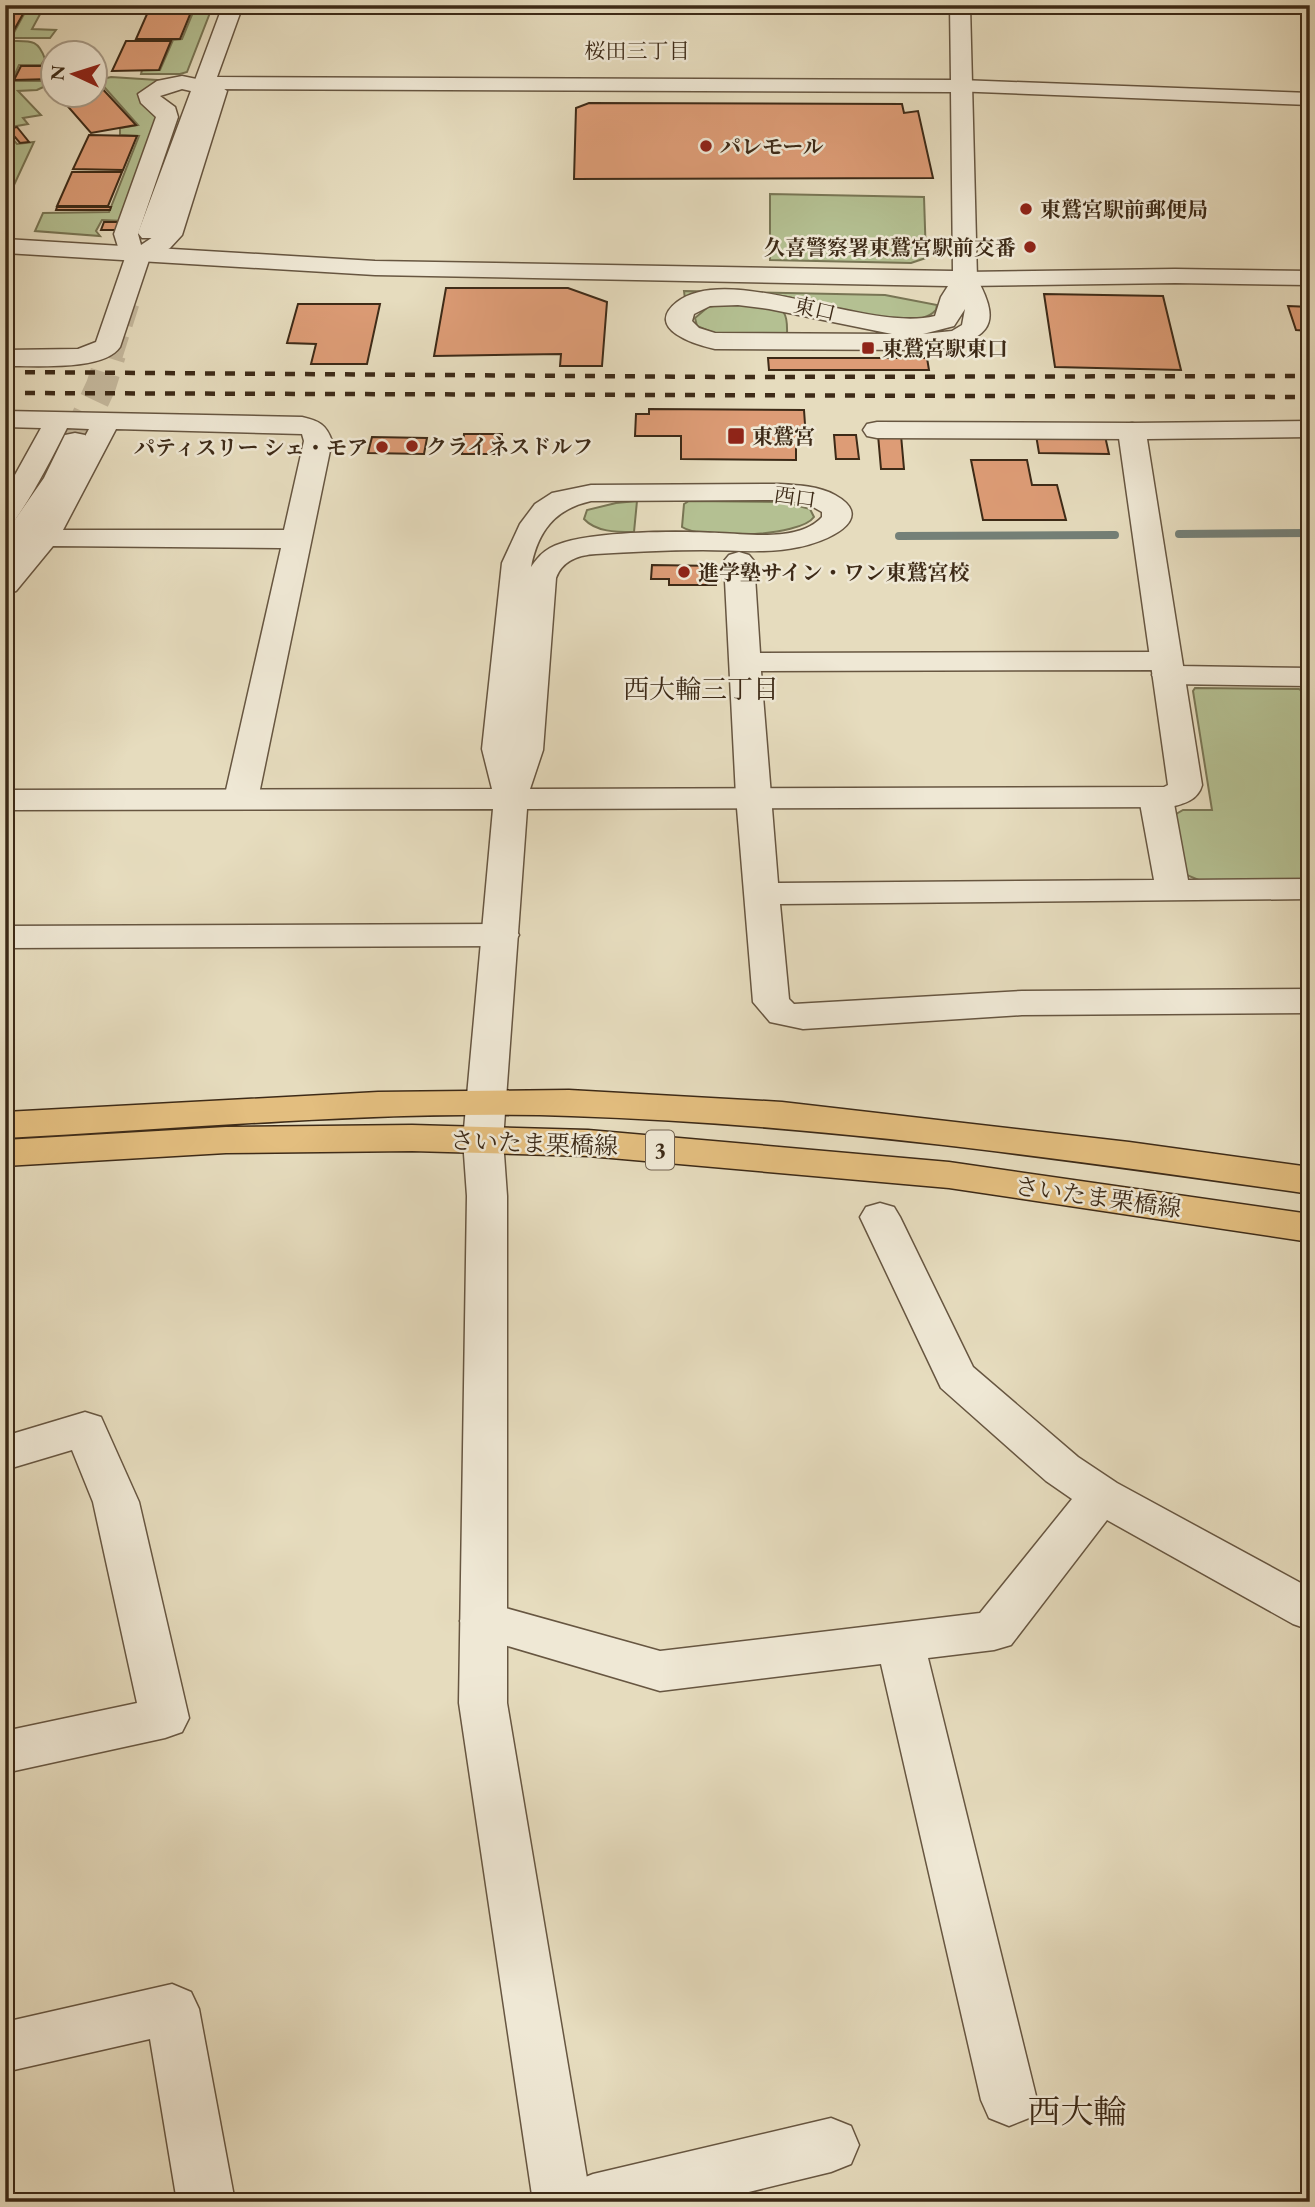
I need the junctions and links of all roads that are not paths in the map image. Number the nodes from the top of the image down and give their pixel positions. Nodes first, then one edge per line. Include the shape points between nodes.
1 (233, 5) edge
2 (960, 5) edge
3 (203, 83) junction
4 (960, 86) junction
5 (1310, 99) edge
6 (144, 245) junction
7 (5, 246) edge
8 (1310, 278) edge
9 (965, 279) junction
10 (5, 358) edge
11 (5, 419) edge
12 (107, 421) junction
13 (1310, 429) edge
14 (877, 430) dead end
15 (1132, 430) junction
16 (66, 431) junction
17 (5, 514) edge
18 (46, 536) junction
19 (299, 539) junction
20 (5, 556) edge
21 (739, 561) dead end
22 (5, 585) edge
23 (744, 662) junction
24 (1167, 668) junction
25 (1310, 677) edge
26 (753, 796) junction
27 (511, 797) junction
28 (1156, 798) junction
29 (242, 799) junction
30 (5, 800) edge
31 (1310, 889) edge
32 (1173, 890) junction
33 (762, 894) junction
34 (501, 934) junction
35 (5, 937) edge
36 (1310, 1001) edge
37 (484, 1121) junction
38 (8, 1149) edge
39 (1310, 1181) edge
40 (880, 1217) dead end
41 (1310, 1228) edge
42 (5, 1453) edge
43 (1101, 1495) junction
44 (1310, 1611) edge
45 (484, 1621) junction
46 (900, 1642) junction
47 (5, 1752) edge
48 (5, 2047) edge
49 (1009, 2100) dead end
50 (831, 2145) dead end
51 (206, 2202) edge
52 (562, 2202) edge
53 (593, 2202) edge

1 - 3 street
2 - 4 street
3 - 4 street
3 - 6 street via 216,91 170,235 162,243
3 - 6 street via 163,86 149,94 167,117 127,234 131,250
4 - 5 street
4 - 9 street
6 - 7 street
6 - 9 street via 410,270
6 - 10 street via 107,347 81,357
8 - 9 street
9 - 9 street, 東口 via 978,313 973,329 952,340 715,341 692,336 679,323 685,309 700,302 759,299 893,327 928,327 945,321
11 - 16 street
12 - 16 street
12 - 18 street
12 - 19 street via 302,425 314,429 318,441
13 - 15 street
14 - 15 street
15 - 24 street
16 - 17 street
16 - 20 street via 46,498
18 - 19 street
18 - 22 street
19 - 29 street
21 - 23 street
23 - 24 street
23 - 26 street
24 - 25 street
24 - 28 street via 1185,785 1178,794
26 - 27 street
26 - 28 street
26 - 33 street
27 - 27 street, 西口 via 498,750 517,563 534,524 552,504 573,496 614,492 778,492 828,502 837,519 833,526 810,537 588,546 550,561 541,578 527,750
27 - 29 street
27 - 34 street
28 - 32 street
29 - 30 street
31 - 32 street
32 - 33 street
33 - 36 street via 771,1002 783,1014 803,1017 1022,1003
34 - 35 street
34 - 37 street
37 - 38 main road, さいたま栗橋線 / 3 via 226,1140
37 - 39 main road, さいたま栗橋線 / 3 via 569,1103 782,1115 1115,1153
37 - 41 main road, さいたま栗橋線 / 3 via 589,1143 949,1175
37 - 45 street
40 - 43 street via 956,1377 1052,1461
42 - 47 street via 85,1429 116,1502 165,1718
43 - 44 street
43 - 46 street via 994,1630
45 - 46 street via 660,1671
45 - 52 street via 483,1703
46 - 49 street
48 - 51 street via 172,2009
50 - 53 street

